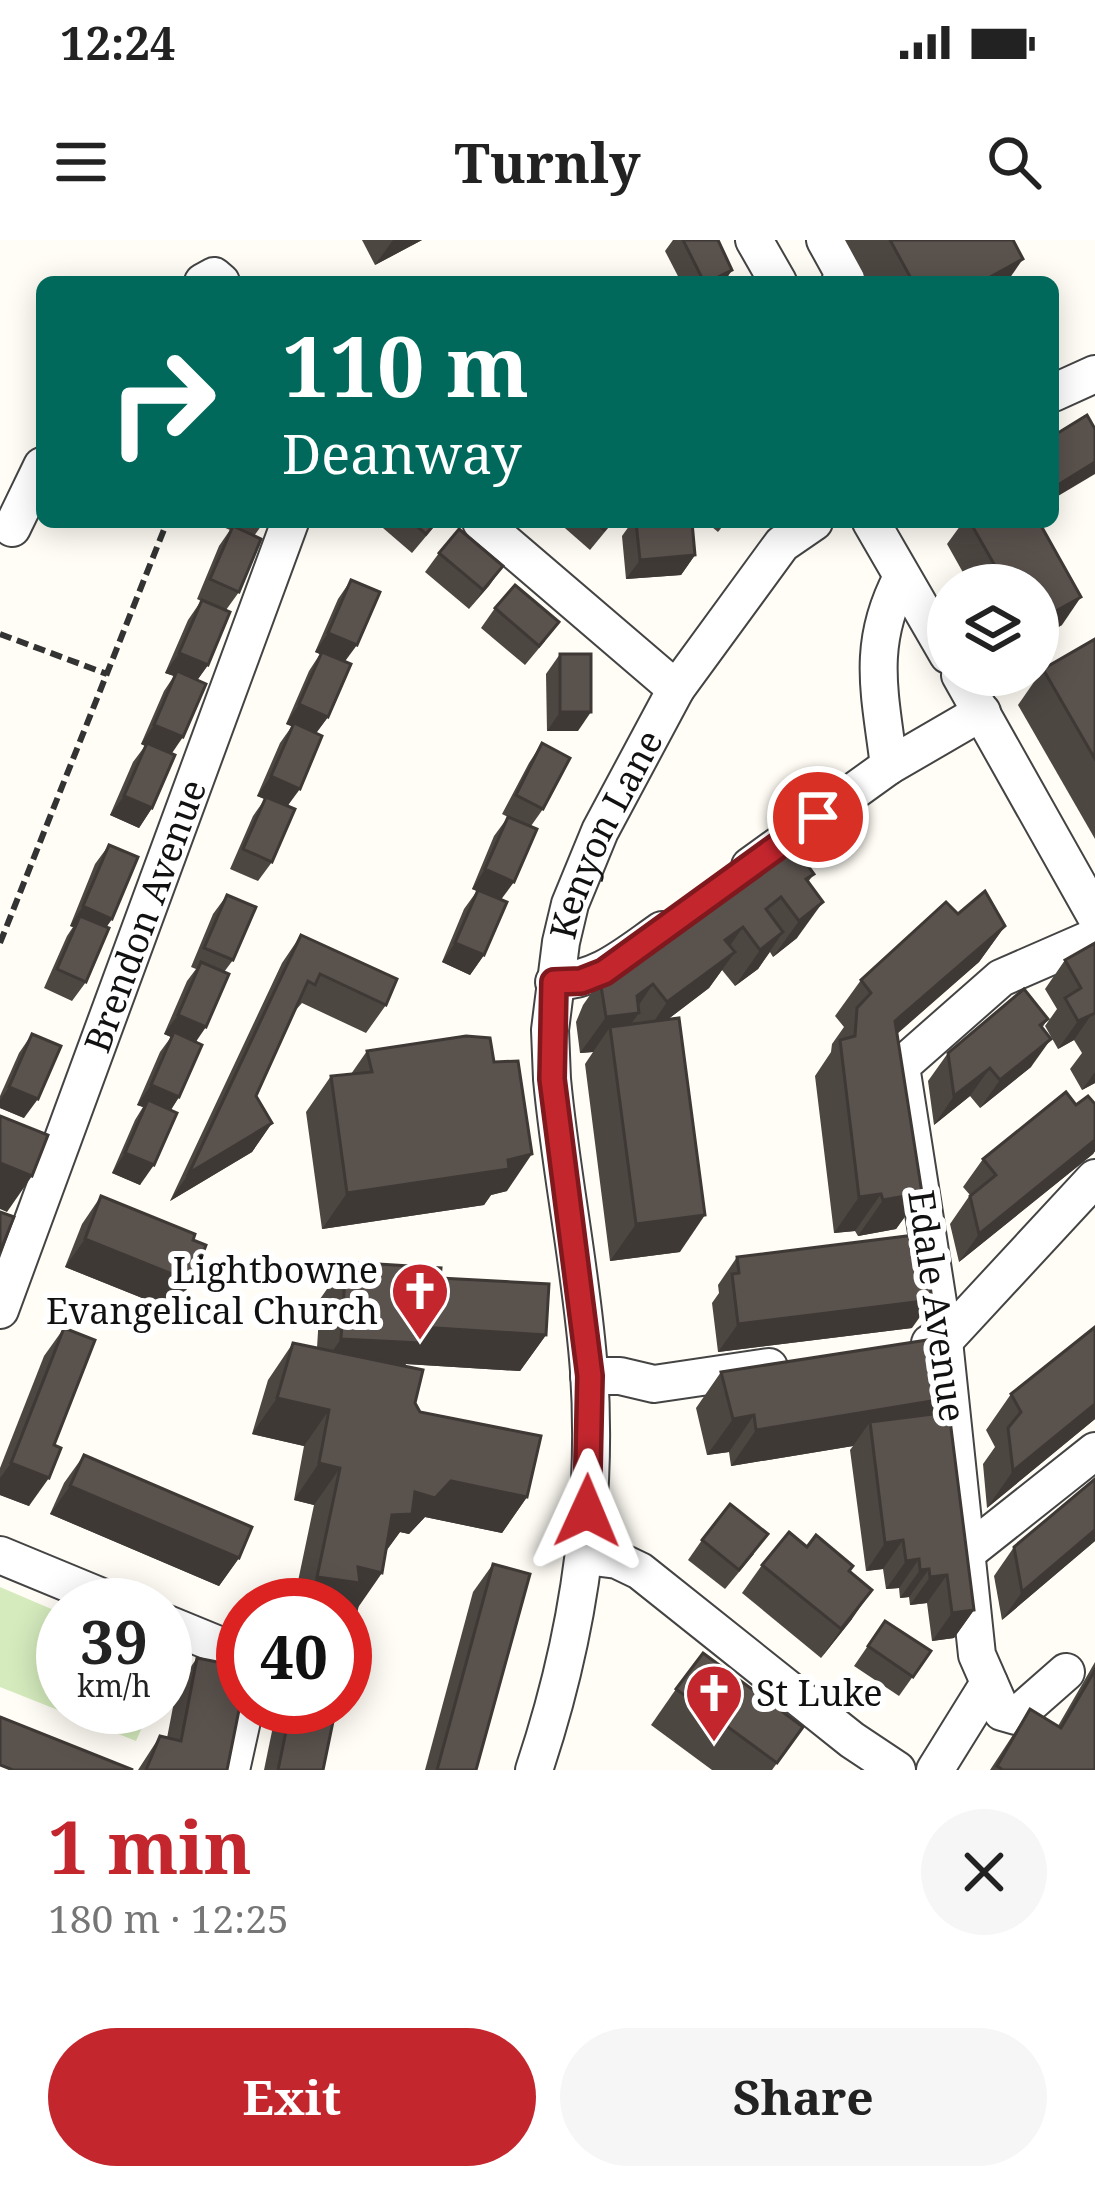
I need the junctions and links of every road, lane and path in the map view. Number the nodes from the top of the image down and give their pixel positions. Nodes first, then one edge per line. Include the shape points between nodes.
1 (754, 240) edge
2 (825, 240) edge
3 (775, 276) edge
4 (845, 276) edge
5 (36, 478) edge
6 (12, 528) dead end
7 (165, 528) edge
8 (288, 528) edge
9 (488, 528) edge
10 (805, 528) edge
11 (874, 528) edge
12 (902, 577) junction
13 (927, 619) edge
14 (0, 634) edge
15 (107, 674) junction
16 (676, 689) junction
17 (972, 696) edge
18 (982, 712) junction
19 (889, 766) junction
20 (1095, 915) edge
21 (1095, 937) edge
22 (0, 943) edge
23 (554, 982) junction
24 (1095, 1178) edge
25 (11, 1245) edge
26 (0, 1310) edge
27 (944, 1341) junction
28 (899, 1348) edge
29 (810, 1361) edge
30 (590, 1376) junction
31 (1095, 1451) edge
32 (968, 1551) junction
33 (0, 1555) edge
34 (586, 1556) junction
35 (56, 1578) edge
36 (1066, 1672) dead end
37 (989, 1683) junction
38 (239, 1734) edge
39 (231, 1770) edge
40 (535, 1770) edge
41 (897, 1770) edge
42 (935, 1770) edge

1 - 3 street
2 - 4 street
5 - 6 street
7 - 15 path
8 - 25 street, Brendon Avenue
9 - 16 street
10 - 16 street, Kenyon Lane via 782,544
11 - 12 street
12 - 13 street
12 - 19 street via 877,649
14 - 15 path
15 - 22 path
16 - 23 street, Kenyon Lane via 600,830 570,904
17 - 18 street
18 - 19 street
18 - 20 street
19 - 23 street via 604,972
21 - 27 street, Edale Avenue via 1001,978 901,1066
23 - 30 street, Kenyon Lane via 554,1101
24 - 27 street
25 - 26 street, Brendon Avenue
27 - 28 street
27 - 32 street, Edale Avenue
29 - 30 street via 653,1384
30 - 34 street, Kenyon Lane
31 - 32 street
32 - 37 street, Edale Avenue via 977,1655
33 - 35 street
34 - 40 street, Kenyon Lane
34 - 41 street via 640,1570
36 - 37 street via 1016,1716 1002,1712
37 - 42 street
38 - 39 street

